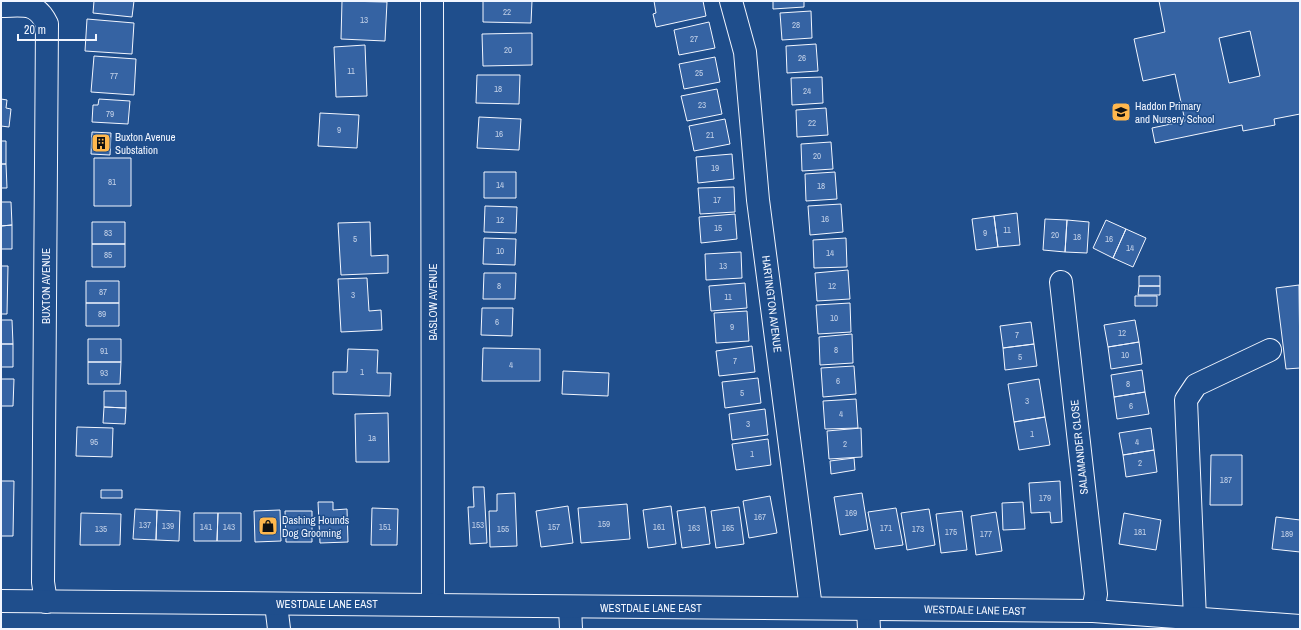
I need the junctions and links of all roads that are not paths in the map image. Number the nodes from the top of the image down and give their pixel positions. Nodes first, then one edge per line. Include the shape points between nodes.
1 (432, 1) edge
2 (731, 1) edge
3 (1, 6) edge
4 (1061, 282) dead end
5 (1270, 350) dead end
6 (1, 601) edge
7 (46, 602) junction
8 (276, 604) junction
9 (433, 604) junction
10 (570, 607) junction
11 (811, 608) junction
12 (1093, 611) junction
13 (869, 619) edge
14 (1195, 619) junction
15 (1143, 622) edge
16 (1300, 626) edge
17 (279, 629) edge
18 (571, 629) edge

1 - 9 street, BASLOW AVENUE
2 - 11 street, HARTINGTON AVENUE via 745,52 758,200
3 - 7 street, BUXTON AVENUE via 31,6 42,15 47,24 43,582
4 - 12 street, SALAMANDER CLOSE via 1096,594
5 - 14 street via 1196,385 1186,400
6 - 7 street, WESTDALE LANE EAST
7 - 8 street, WESTDALE LANE EAST
8 - 9 street, WESTDALE LANE EAST
8 - 17 street
9 - 10 street, WESTDALE LANE EAST
10 - 11 street, WESTDALE LANE EAST
10 - 18 street
11 - 13 street, WESTDALE LANE EAST
12 - 13 street, WESTDALE LANE EAST
12 - 15 street, WESTDALE LANE EAST
14 - 15 street, WESTDALE LANE EAST
14 - 16 street, WESTDALE LANE EAST

